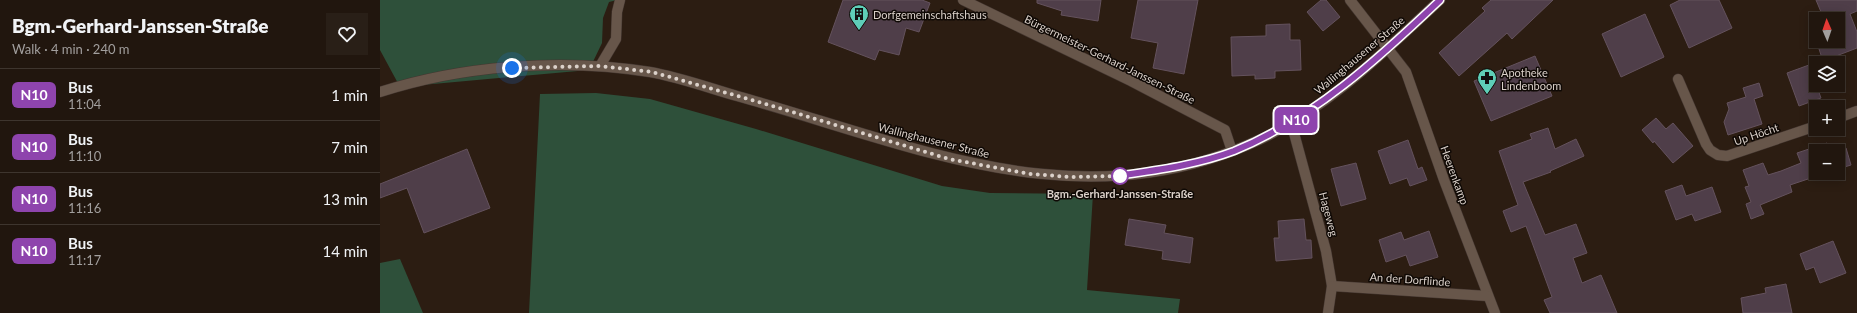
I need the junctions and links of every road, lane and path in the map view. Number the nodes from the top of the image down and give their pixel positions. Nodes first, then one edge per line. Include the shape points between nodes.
1 (620, 0) edge
2 (963, 0) edge
3 (1350, 0) edge
4 (1440, 0) edge
5 (1388, 48) junction
6 (600, 66) junction
7 (1678, 79) dead end
8 (380, 92) edge
9 (1857, 111) edge
10 (1845, 115) edge
11 (1291, 122) junction
12 (1809, 128) edge
13 (1232, 151) junction
14 (1332, 286) junction
15 (1487, 296) junction
16 (1328, 313) edge
17 (1495, 313) edge

1 - 6 street via 616,39
2 - 13 street, Bürgermeister-Gerhard-Janssen-Straße via 1226,130
3 - 5 street, Heerenkamp
4 - 5 street, Wallinghausener Straße
5 - 11 street, Wallinghausener Straße via 1326,100
5 - 15 street, Heerenkamp via 1406,72
6 - 8 street, Wallinghausener Straße via 541,66 468,71
6 - 13 street, Wallinghausener Straße via 652,72 949,159 1030,174 1071,177 1118,176 1172,168
7 - 12 street, Up Höcht via 1706,144 1718,155 1735,154
9 - 10 street
11 - 13 street, Wallinghausener Straße via 1263,138
11 - 14 street, Hageweg via 1326,251
14 - 15 street, An der Dorflinde
14 - 16 street, Hageweg
15 - 17 street, Heerenkamp

